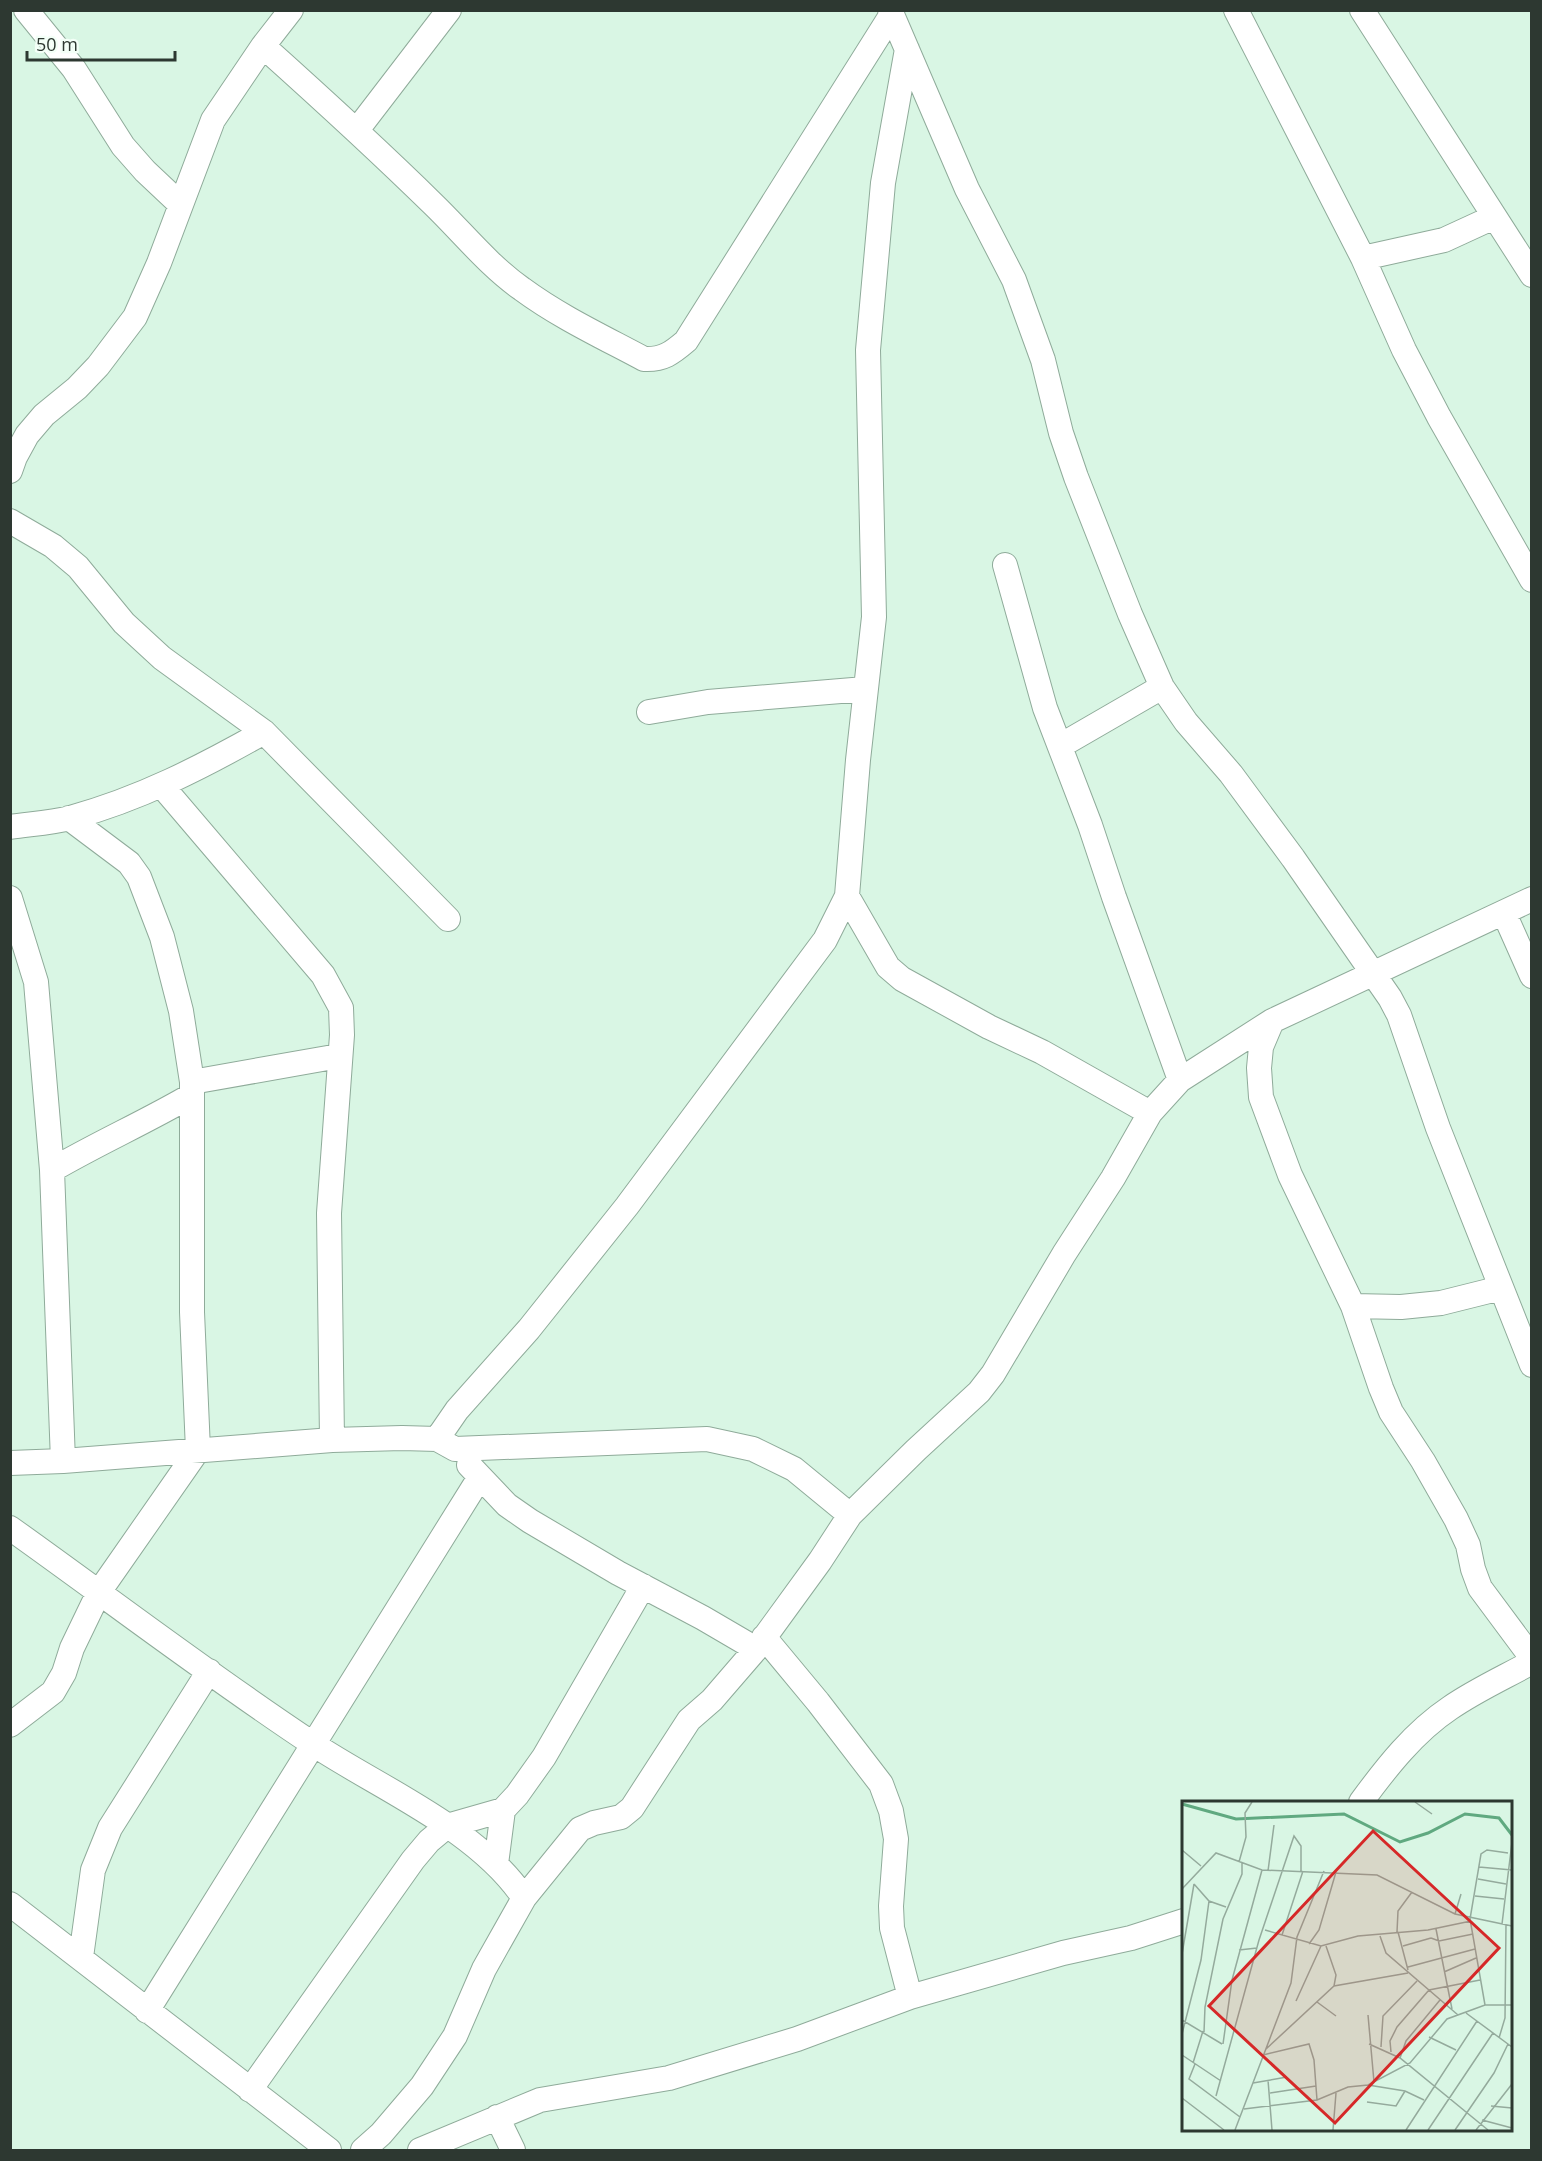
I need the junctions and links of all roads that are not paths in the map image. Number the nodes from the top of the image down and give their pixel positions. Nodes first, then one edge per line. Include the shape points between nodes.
1 (26, 10) edge
2 (291, 10) edge
3 (449, 10) edge
4 (1236, 10) edge
5 (1362, 10) edge
6 (891, 12) edge
7 (263, 46) junction
8 (907, 49) junction
9 (357, 130) junction
10 (180, 204) junction
11 (1494, 217) junction
12 (1363, 258) junction
13 (1532, 275) edge
14 (12, 463) edge
15 (10, 521) edge
16 (1005, 565) dead end
17 (1532, 580) edge
18 (1162, 687) junction
19 (866, 689) junction
20 (649, 712) dead end
21 (264, 732) junction
22 (1060, 746) junction
23 (162, 786) junction
24 (69, 818) junction
25 (10, 827) edge
26 (847, 896) junction
27 (10, 898) edge
28 (1532, 899) edge
29 (1504, 913) junction
30 (448, 919) dead end
31 (1372, 972) junction
32 (1532, 976) edge
33 (1272, 1021) junction
34 (339, 1056) junction
35 (1180, 1080) junction
36 (192, 1089) junction
37 (1150, 1113) junction
38 (52, 1170) junction
39 (1501, 1288) junction
40 (1353, 1306) junction
41 (1532, 1365) edge
42 (332, 1440) junction
43 (446, 1444) junction
44 (198, 1450) junction
45 (63, 1461) junction
46 (10, 1463) edge
47 (480, 1477) junction
48 (850, 1515) junction
49 (10, 1528) edge
50 (643, 1586) junction
51 (99, 1592) junction
52 (760, 1643) junction
53 (1532, 1660) edge
54 (209, 1671) junction
55 (10, 1725) edge
56 (314, 1745) junction
57 (1362, 1801) edge
58 (503, 1810) junction
59 (447, 1826) junction
60 (496, 1864) junction
61 (524, 1898) junction
62 (10, 1904) edge
63 (1182, 1922) edge
64 (81, 1957) junction
65 (910, 1997) junction
66 (147, 2011) junction
67 (250, 2090) junction
68 (497, 2117) junction
69 (329, 2151) edge
70 (363, 2151) edge
71 (420, 2151) edge
72 (513, 2151) edge

1 - 10 street via 74,69 123,146
2 - 7 street
3 - 9 street
4 - 12 street
5 - 11 street
6 - 8 street
6 - 9 street via 686,341 658,360 644,359 571,321 520,288
7 - 9 street
7 - 10 street via 213,120
8 - 18 street via 967,189 1014,280 1043,360 1076,477
8 - 19 street via 883,183 868,350 874,618
10 - 14 street via 135,317 98,366 27,435
11 - 12 street via 1444,240
11 - 13 street
12 - 17 street via 1404,350
15 - 21 street via 54,546 78,567 124,623 162,658
16 - 22 street via 1045,708
18 - 22 street
18 - 31 street via 1238,783
19 - 20 street via 708,702
19 - 26 street
21 - 23 street
21 - 30 street
22 - 35 street
23 - 24 street
23 - 34 street via 323,975 340,1008
24 - 25 street
24 - 36 street via 129,863 139,877 162,937 181,1011
26 - 37 street via 888,967 902,979
26 - 43 street via 825,940 627,1206 529,1329 457,1410
27 - 38 street via 36,982
28 - 29 street
29 - 31 street
29 - 32 street
31 - 33 street
31 - 39 street via 1399,1015 1438,1128
33 - 35 street
33 - 40 street via 1261,1047 1261,1097 1290,1176
34 - 36 street
34 - 42 street via 329,1214
35 - 37 street
36 - 38 street via 141,1123
36 - 44 street via 192,1312
37 - 48 street via 993,1374
38 - 45 street
39 - 40 street via 1433,1304
39 - 41 street
40 - 53 street via 1391,1412 1456,1519 1480,1588
42 - 43 street via 402,1438
42 - 44 street
43 - 47 street
43 - 48 street via 707,1439 753,1449 794,1469
44 - 45 street
44 - 51 street
45 - 46 street
47 - 50 street via 507,1505 530,1521
47 - 56 street
48 - 52 street
49 - 51 street
50 - 52 street
50 - 58 street via 544,1757
51 - 54 street
51 - 55 street via 53,1692
52 - 61 street via 689,1720 632,1808 621,1817 580,1829
52 - 65 street via 818,1702 881,1784 896,1839 892,1928
53 - 57 street via 1448,1709 1412,1739
54 - 56 street
54 - 64 street via 110,1828 93,1870
56 - 59 street
56 - 66 street
58 - 59 street
58 - 60 street
59 - 60 street
59 - 67 street via 413,1860
60 - 61 street
61 - 70 street via 484,1969 455,2036 422,2086
62 - 64 street
63 - 65 street
64 - 66 street
65 - 68 street via 735,2060 669,2078 540,2100
66 - 67 street
67 - 69 street
68 - 71 street
68 - 72 street

